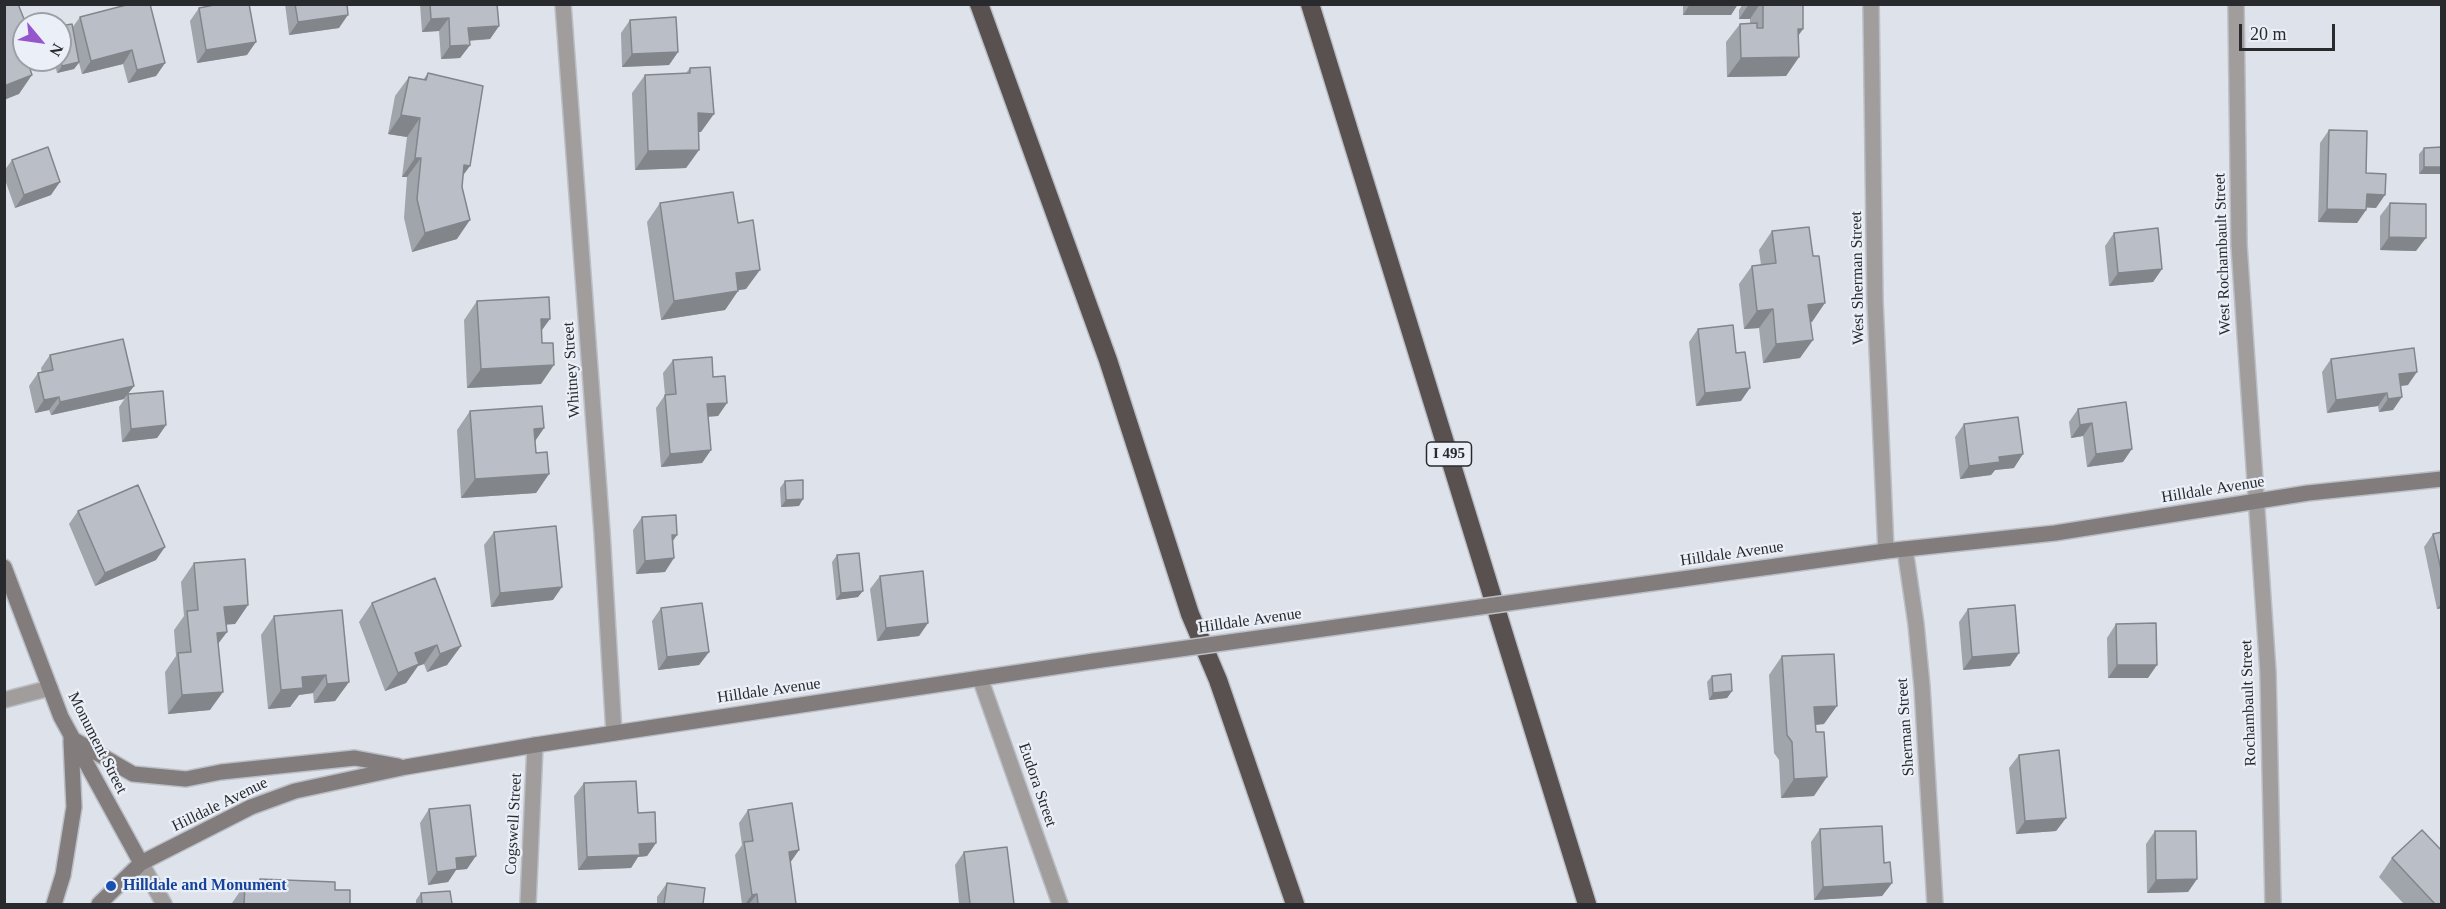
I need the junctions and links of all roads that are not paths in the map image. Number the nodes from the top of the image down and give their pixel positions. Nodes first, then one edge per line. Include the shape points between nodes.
1 (563, 4) edge
2 (979, 4) edge
3 (1310, 4) edge
4 (1870, 4) edge
5 (2236, 4) edge
6 (2442, 479) edge
7 (2255, 501) junction
8 (1905, 549) junction
9 (1886, 551) junction
10 (4, 567) edge
11 (980, 678) junction
12 (50, 688) junction
13 (4, 700) edge
14 (614, 733) junction
15 (71, 738) junction
16 (535, 745) junction
17 (406, 767) junction
18 (141, 863) junction
19 (54, 904) edge
20 (99, 904) edge
21 (164, 904) edge
22 (528, 904) edge
23 (1060, 904) edge
24 (1295, 904) edge
25 (1587, 904) edge
26 (1935, 904) edge
27 (2273, 904) edge

1 - 14 street, Whitney Street
2 - 24 highway via 1108,360 1190,614 1218,680
3 - 25 highway, I 495
4 - 9 street, West Sherman Street via 1875,301
5 - 7 street, West Rochambault Street via 2239,245
6 - 7 main road, Hilldale Avenue
7 - 8 main road, Hilldale Avenue via 2055,533
7 - 27 street, Rochambault Street via 2268,672
8 - 9 main road, Hilldale Avenue
8 - 26 street, Sherman Street via 1922,686
9 - 11 main road, Hilldale Avenue, bridge
10 - 12 main road, Monument Street
11 - 14 main road, Hilldale Avenue
11 - 23 street, Eudora Street
12 - 13 street
12 - 15 main road, Monument Street
14 - 16 main road, Hilldale Avenue
15 - 17 main road via 133,774 186,779 355,758
15 - 18 main road, Monument Street
15 - 19 main road via 74,807
16 - 17 main road, Hilldale Avenue
16 - 22 street, Cogswell Street
17 - 18 main road, Hilldale Avenue via 295,791 251,807
18 - 20 main road, Hilldale Avenue
18 - 21 street

